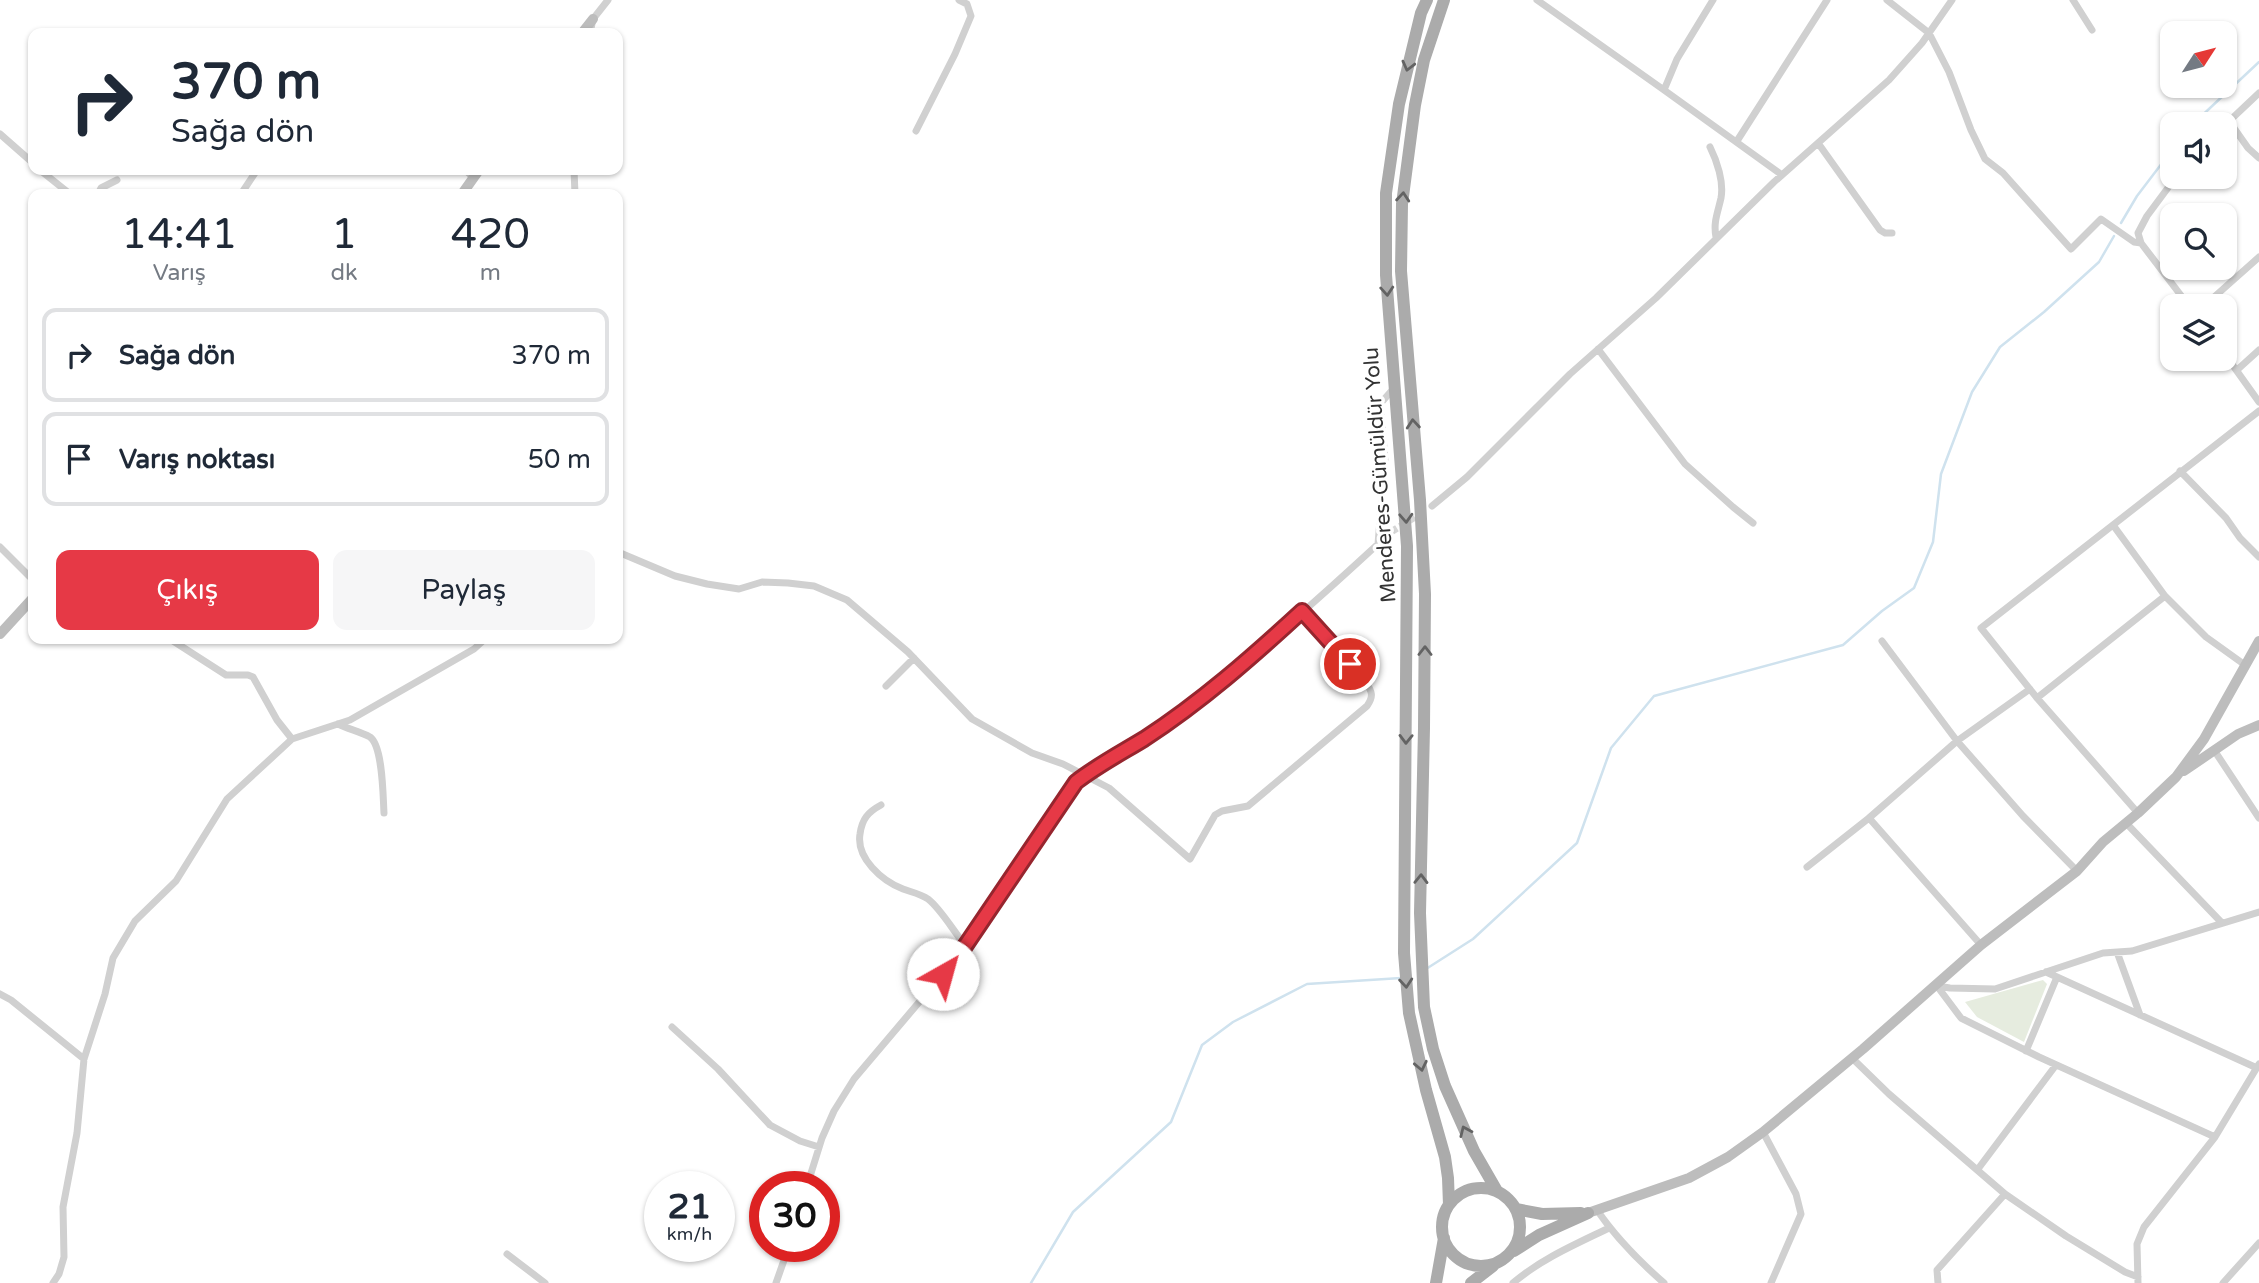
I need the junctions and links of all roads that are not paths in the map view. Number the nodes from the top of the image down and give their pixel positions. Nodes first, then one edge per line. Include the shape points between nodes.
1 (608, 0) edge
2 (959, 0) edge
3 (1427, 0) edge
4 (1444, 0) edge
5 (1537, 0) edge
6 (1713, 0) edge
7 (1827, 0) edge
8 (1952, 0) edge
9 (2073, 0) edge
10 (1893, 2) edge
11 (593, 19) junction
12 (586, 28) edge
13 (591, 28) edge
14 (2092, 30) dead end
15 (1929, 33) junction
16 (1664, 90) junction
17 (2259, 93) edge
18 (2237, 114) edge
19 (916, 131) dead end
20 (0, 134) edge
21 (2237, 135) edge
22 (1737, 141) junction
23 (1818, 143) junction
24 (1710, 147) dead end
25 (2259, 158) edge
26 (28, 159) edge
27 (46, 175) edge
28 (1782, 175) junction
29 (117, 180) dead end
30 (65, 189) edge
31 (100, 189) edge
32 (2167, 189) edge
33 (1892, 233) dead end
34 (1716, 237) junction
35 (2141, 243) junction
36 (2259, 257) edge
37 (2180, 294) edge
38 (2217, 294) edge
39 (1598, 349) junction
40 (2259, 350) edge
41 (2237, 370) joint
42 (1394, 388) junction
43 (2259, 402) edge
44 (2259, 411) edge
45 (2180, 471) junction
46 (1432, 506) tunnel mouth
47 (1753, 523) dead end
48 (2113, 525) junction
49 (1391, 532) tunnel mouth
50 (1378, 544) junction
51 (0, 547) edge
52 (623, 554) edge
53 (2259, 557) edge
54 (28, 575) edge
55 (2165, 596) junction
56 (28, 603) edge
57 (1302, 611) junction
58 (0, 634) edge
59 (1882, 641) dead end
60 (2259, 641) edge
61 (178, 644) edge
62 (480, 644) edge
63 (914, 658) junction
64 (2245, 665) junction
65 (886, 686) dead end
66 (2031, 689) junction
67 (2037, 698) junction
68 (338, 724) junction
69 (2259, 725) edge
70 (292, 739) junction
71 (1957, 741) junction
72 (2214, 750) junction
73 (1085, 775) junction
74 (2176, 777) junction
75 (881, 805) dead end
76 (384, 813) dead end
77 (2138, 813) junction
78 (1869, 818) junction
79 (2259, 818) edge
80 (2126, 823) junction
81 (1807, 867) dead end
82 (2077, 871) junction
83 (2259, 912) edge
84 (2222, 923) junction
85 (965, 945) junction
86 (1981, 945) junction
87 (2117, 952) junction
88 (2046, 972) junction
89 (2057, 977) junction
90 (1937, 986) junction
91 (0, 994) edge
92 (2140, 1015) junction
93 (672, 1027) dead end
94 (2026, 1051) junction
95 (1852, 1058) junction
96 (84, 1059) junction
97 (2056, 1065) junction
98 (2258, 1065) edge
99 (1763, 1132) junction
100 (2215, 1137) junction
101 (820, 1147) junction
102 (1978, 1169) junction
103 (812, 1171) edge
104 (1497, 1191) junction
105 (2005, 1194) junction
106 (1449, 1205) junction
107 (1516, 1209) junction
108 (1593, 1211) junction
109 (1609, 1228) junction
110 (1444, 1238) junction
111 (2259, 1243) edge
112 (1511, 1253) junction
113 (507, 1254) dead end
114 (783, 1262) edge
115 (1495, 1264) junction
116 (2138, 1280) edge
117 (53, 1283) edge
118 (545, 1283) edge
119 (776, 1283) edge
120 (1436, 1283) edge
121 (1471, 1283) edge
122 (1513, 1283) edge
123 (1664, 1283) edge
124 (1771, 1283) edge
125 (1938, 1283) edge
126 (2222, 1283) edge

1 - 11 street
2 - 19 street via 967,4 971,16
3 -> 42 main road, Menderes-Gümüldür Yolu via 1399,104 1386,194
104 -> 4 main road, Menderes-Gümüldür Yolu via 1474,1151 1433,1049 1424,1007 1421,947 1424,594 1401,271 1402,204 1424,60
5 - 16 street
6 - 16 street
7 - 22 street
8 - 15 street
9 - 14 street
10 - 15 street
11 - 12 main road
11 - 13 street
15 - 23 street via 1889,80
15 - 35 street via 1985,159 2071,249 2101,219
16 - 22 street
17 - 18 street
20 - 26 street
21 - 25 street
22 - 28 street
23 - 28 street
23 - 33 street via 1880,230
24 - 34 street via 1722,194
27 - 30 street
28 - 34 street
29 - 31 street
32 - 35 street via 2138,233
34 - 39 street via 1656,299
35 - 37 street
36 - 38 street
39 - 46 street
39 - 47 street via 1685,464
40 - 41 street
41 - 43 street
42 - 50 street via 1380,404 1385,459
42 -> 106 main road, Menderes-Gümüldür Yolu via 1407,546 1404,953 1409,1013 1445,1157
44 - 45 street
45 - 48 street
45 - 53 street
48 - 55 street
48 - 66 street via 1981,628
49 - 50 street
50 - 57 street
51 - 54 street
52 - 63 street via 707,584 739,589 762,582 814,586 847,600
55 - 64 street via 2206,637
55 - 67 street
56 - 58 main road
57 - 73 street via 1180,713
57 - 73 street via 1366,682 1372,699 1248,806 1215,815 1190,859 1109,788
59 - 71 street
60 - 64 main road
61 - 70 street via 226,675 253,677
62 - 68 street
63 - 65 street
63 - 73 street via 972,719 1032,753
64 - 74 main road
66 - 67 street
66 - 71 street
67 - 77 street
68 - 70 street
68 - 76 street via 374,742
69 - 72 main road
70 - 96 street via 227,799 176,881 135,921 113,958
71 - 78 street
71 - 82 street
72 - 74 main road
72 - 79 street
73 - 85 street
74 - 77 main road
75 - 85 street via 870,811 862,824 861,853 881,876 927,898
77 - 80 main road
78 - 81 street
78 - 86 street
80 - 82 main road
80 - 84 street
82 - 86 main road
83 - 84 street
84 - 87 street
85 - 101 street via 854,1079 834,1111
86 - 90 main road
87 - 88 street
87 - 92 street
88 - 89 street
88 - 90 street via 1995,989
89 - 92 street
89 - 94 street
90 - 94 street via 1961,1018
90 - 95 main road
91 - 96 street
92 - 98 street
93 - 101 street via 770,1125
94 - 97 street
95 - 99 main road
95 - 102 street
96 - 117 street via 63,1207 64,1257
97 - 100 street
97 - 102 street
98 - 100 street
99 - 108 main road via 1689,1178
99 - 124 street via 1796,1194 1801,1214
100 - 116 street via 2144,1227 2137,1244
101 - 103 street
102 - 105 street
104 - 106 main road via 1470,1189
104 - 107 main road
105 - 116 street
105 - 125 street via 1937,1270
106 - 110 main road via 1442,1227
107 - 108 main road via 1542,1214
107 - 112 main road via 1519,1236
108 - 109 street
108 - 112 main road
109 - 122 street via 1528,1270
109 - 123 street
110 - 115 main road via 1458,1259 1470,1265
110 - 120 main road
111 - 126 street
112 - 115 main road
113 - 118 street
114 - 119 street
115 - 121 main road

